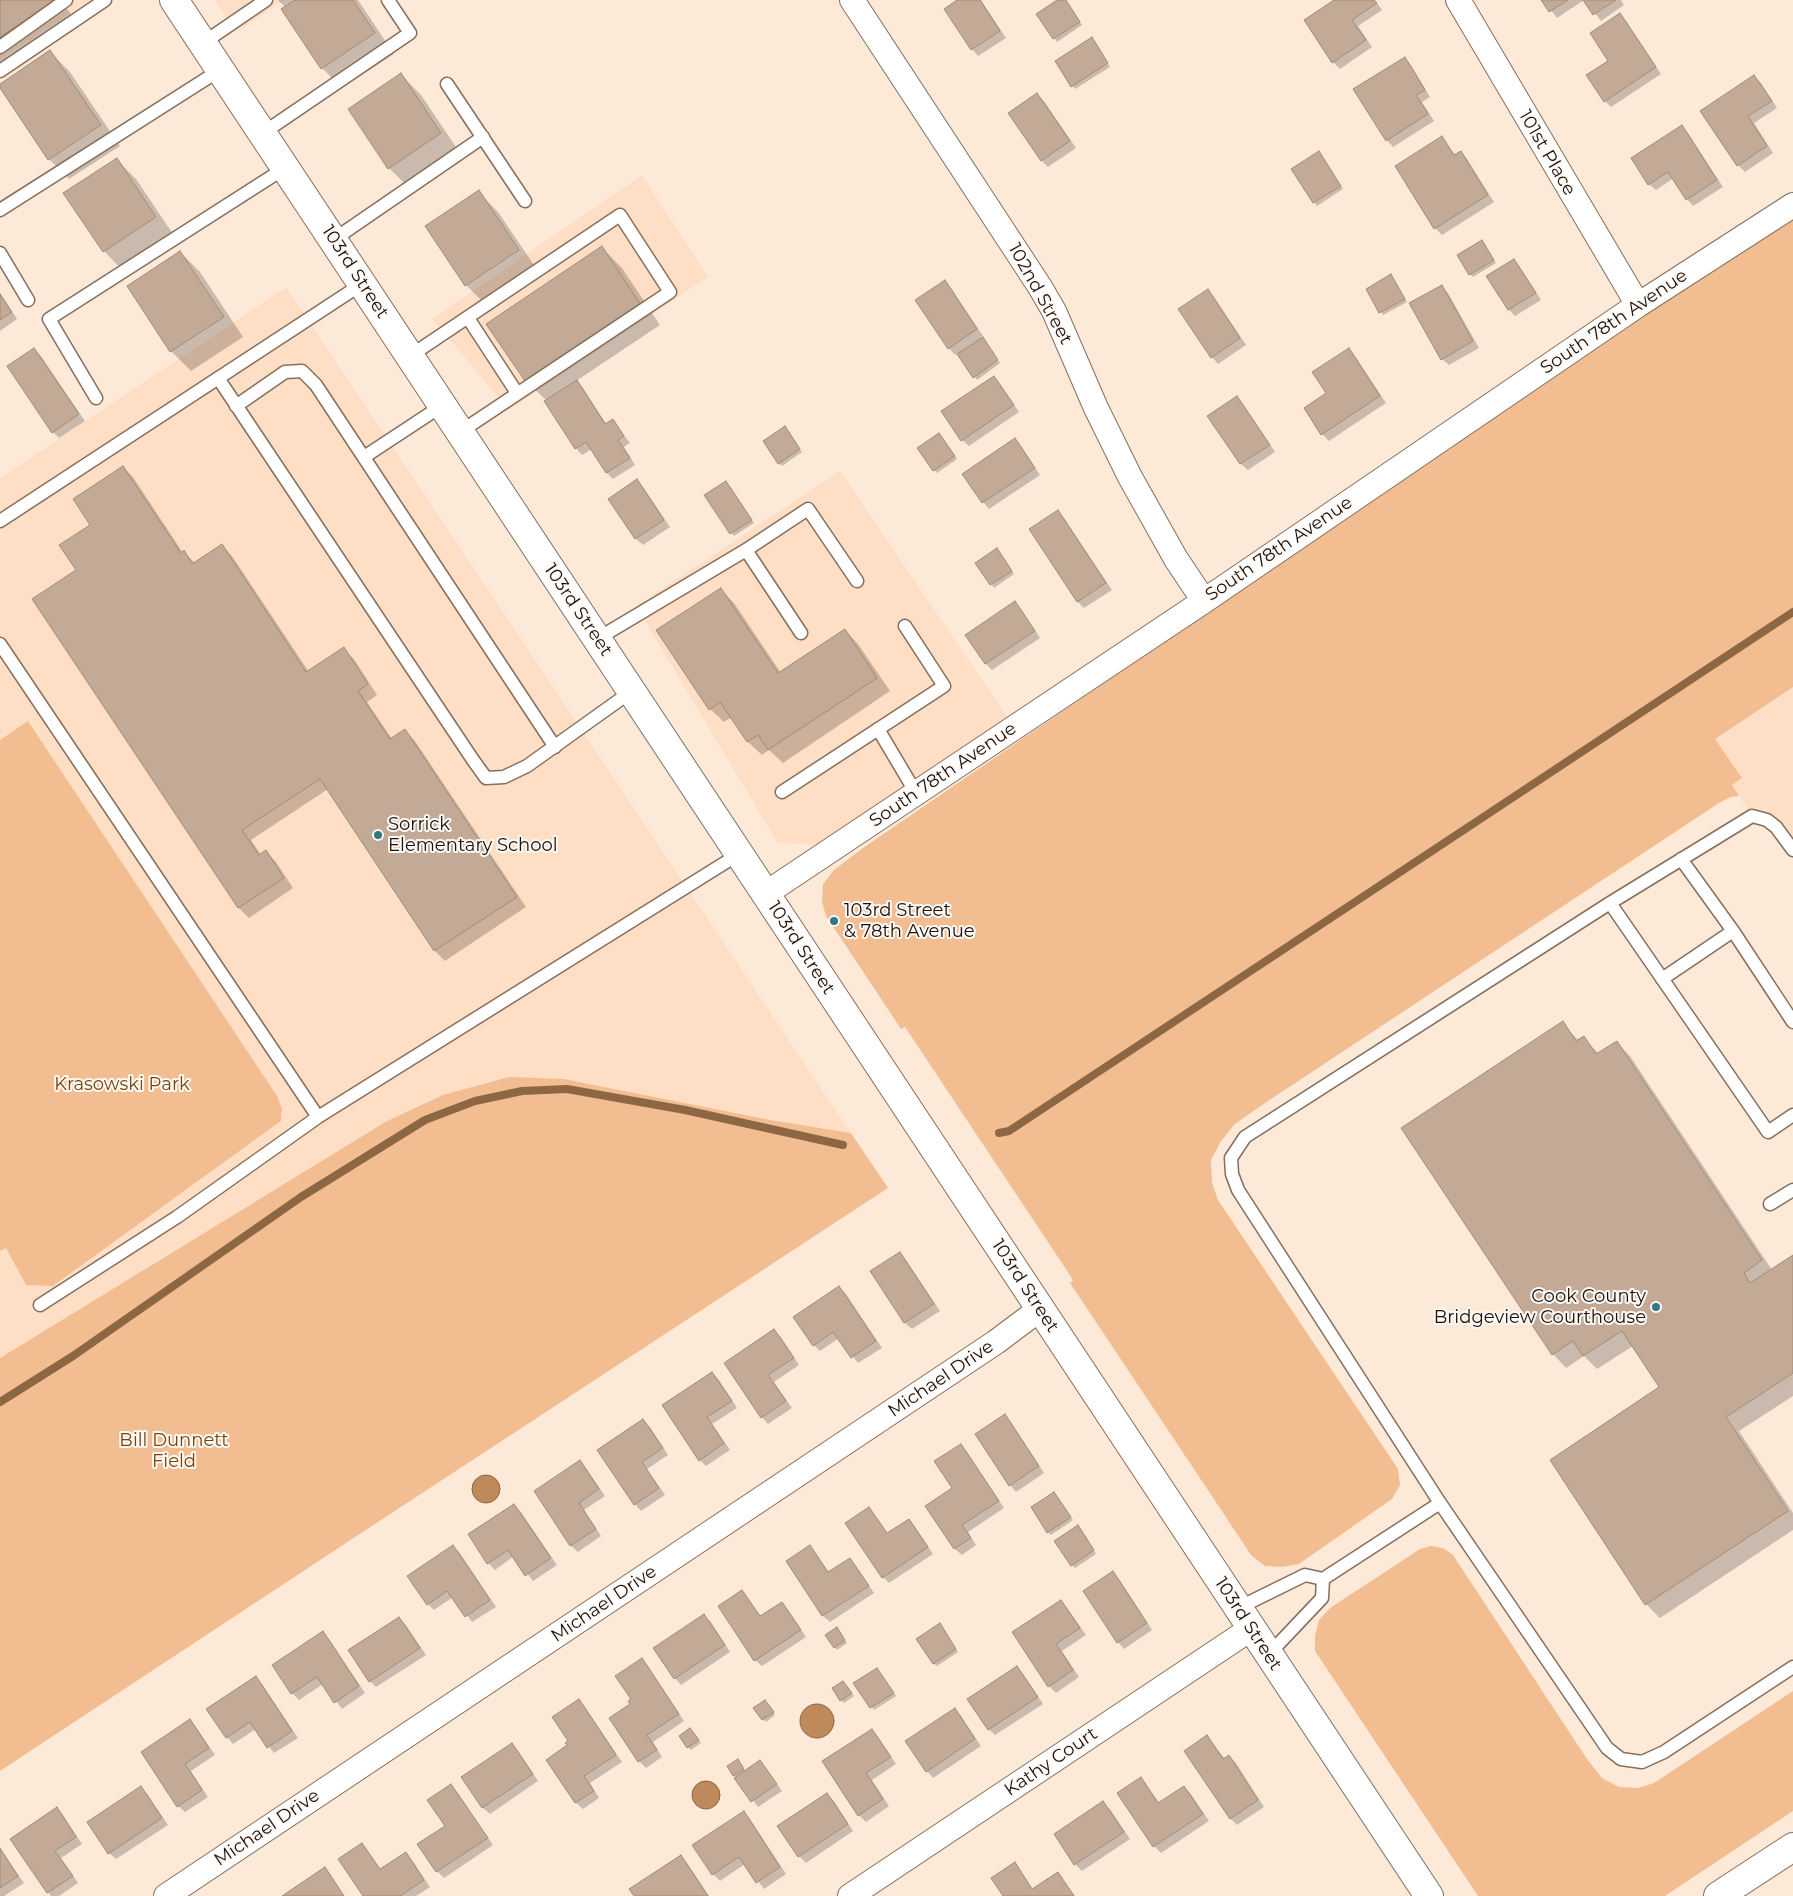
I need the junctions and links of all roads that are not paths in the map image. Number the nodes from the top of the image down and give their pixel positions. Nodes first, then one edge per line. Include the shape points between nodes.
1 (66, 0) edge
2 (105, 0) edge
3 (174, 0) edge
4 (266, 0) edge
5 (388, 0) edge
6 (852, 0) edge
7 (1458, 0) edge
8 (202, 43) junction
9 (0, 47) edge
10 (220, 70) junction
11 (0, 71) edge
12 (447, 84) dead end
13 (263, 133) junction
14 (484, 138) junction
15 (285, 168) junction
16 (526, 201) dead end
17 (1793, 205) edge
18 (0, 210) edge
19 (333, 240) junction
20 (0, 253) edge
21 (362, 284) junction
22 (28, 300) dead end
23 (1638, 305) junction
24 (468, 318) junction
25 (410, 356) junction
26 (218, 378) junction
27 (517, 393) junction
28 (96, 398) dead end
29 (443, 405) junction
30 (236, 406) junction
31 (460, 432) junction
32 (364, 457) junction
33 (0, 521) edge
34 (746, 550) junction
35 (857, 581) dead end
36 (1204, 600) junction
37 (905, 626) dead end
38 (801, 633) dead end
39 (597, 639) junction
40 (0, 644) edge
41 (632, 691) junction
42 (878, 729) junction
43 (555, 747) junction
44 (782, 792) dead end
45 (916, 793) junction
46 (1793, 850) edge
47 (739, 854) junction
48 (1681, 859) junction
49 (766, 894) junction
50 (1610, 903) junction
51 (1733, 931) junction
52 (1662, 979) junction
53 (1793, 1022) edge
54 (1793, 1115) edge
55 (318, 1117) junction
56 (1793, 1190) edge
57 (1770, 1204) dead end
58 (40, 1305) dead end
59 (1040, 1309) junction
60 (1440, 1503) junction
61 (1323, 1579) junction
62 (1245, 1618) junction
63 (1269, 1654) junction
64 (1793, 1667) edge
65 (1793, 1848) edge
66 (166, 1896) edge
67 (850, 1896) edge
68 (1429, 1896) edge
69 (1718, 1896) edge

1 - 9 lane
2 - 11 lane
3 - 8 street, 103rd Street
4 - 8 lane
5 - 13 lane via 410,33
6 - 36 street, 102nd Street via 1040,287 1130,477 1176,559
7 - 23 street, 101st Place
8 - 10 street, 103rd Street
10 - 13 street, 103rd Street
10 - 18 lane
12 - 14 lane
13 - 15 street, 103rd Street
14 - 16 lane
14 - 19 lane
15 - 19 street, 103rd Street
15 - 28 lane via 49,319
17 - 23 street, South 78th Avenue
19 - 21 street, 103rd Street
20 - 22 lane
21 - 25 street, 103rd Street
21 - 26 lane
23 - 36 street, South 78th Avenue
24 - 25 lane
24 - 27 lane
24 - 27 lane via 620,215 670,292
25 - 29 street, 103rd Street
26 - 30 lane
26 - 33 lane
27 - 31 lane
29 - 31 street, 103rd Street
29 - 32 lane
30 - 32 lane via 285,372 302,371 316,385
30 - 43 lane via 486,778 504,777
31 - 39 street, 103rd Street
32 - 43 lane
34 - 35 lane via 808,509
34 - 38 lane
34 - 39 lane
36 - 45 street, South 78th Avenue
37 - 42 lane via 944,686
39 - 41 street, 103rd Street
40 - 55 lane
41 - 43 lane
41 - 47 street, 103rd Street
42 - 44 lane
42 - 45 lane
45 - 49 street, South 78th Avenue
46 - 48 lane via 1776,827 1767,820 1752,816
47 - 49 street, 103rd Street
47 - 55 lane
48 - 50 lane
48 - 51 lane
49 - 59 street, 103rd Street
50 - 52 lane
50 - 60 lane via 1245,1137 1231,1158 1238,1190
51 - 52 lane
51 - 53 lane
52 - 54 lane via 1768,1132
55 - 58 lane via 177,1217
56 - 57 lane
59 - 62 street, 103rd Street
59 - 66 street, Michael Drive via 996,1342
60 - 61 lane
60 - 64 lane via 1607,1748 1621,1759 1642,1762 1664,1752
61 - 62 lane via 1305,1575
61 - 63 lane via 1322,1598
62 - 63 street, 103rd Street
62 - 67 street, Kathy Court
63 - 68 street, 103rd Street
65 - 69 street

